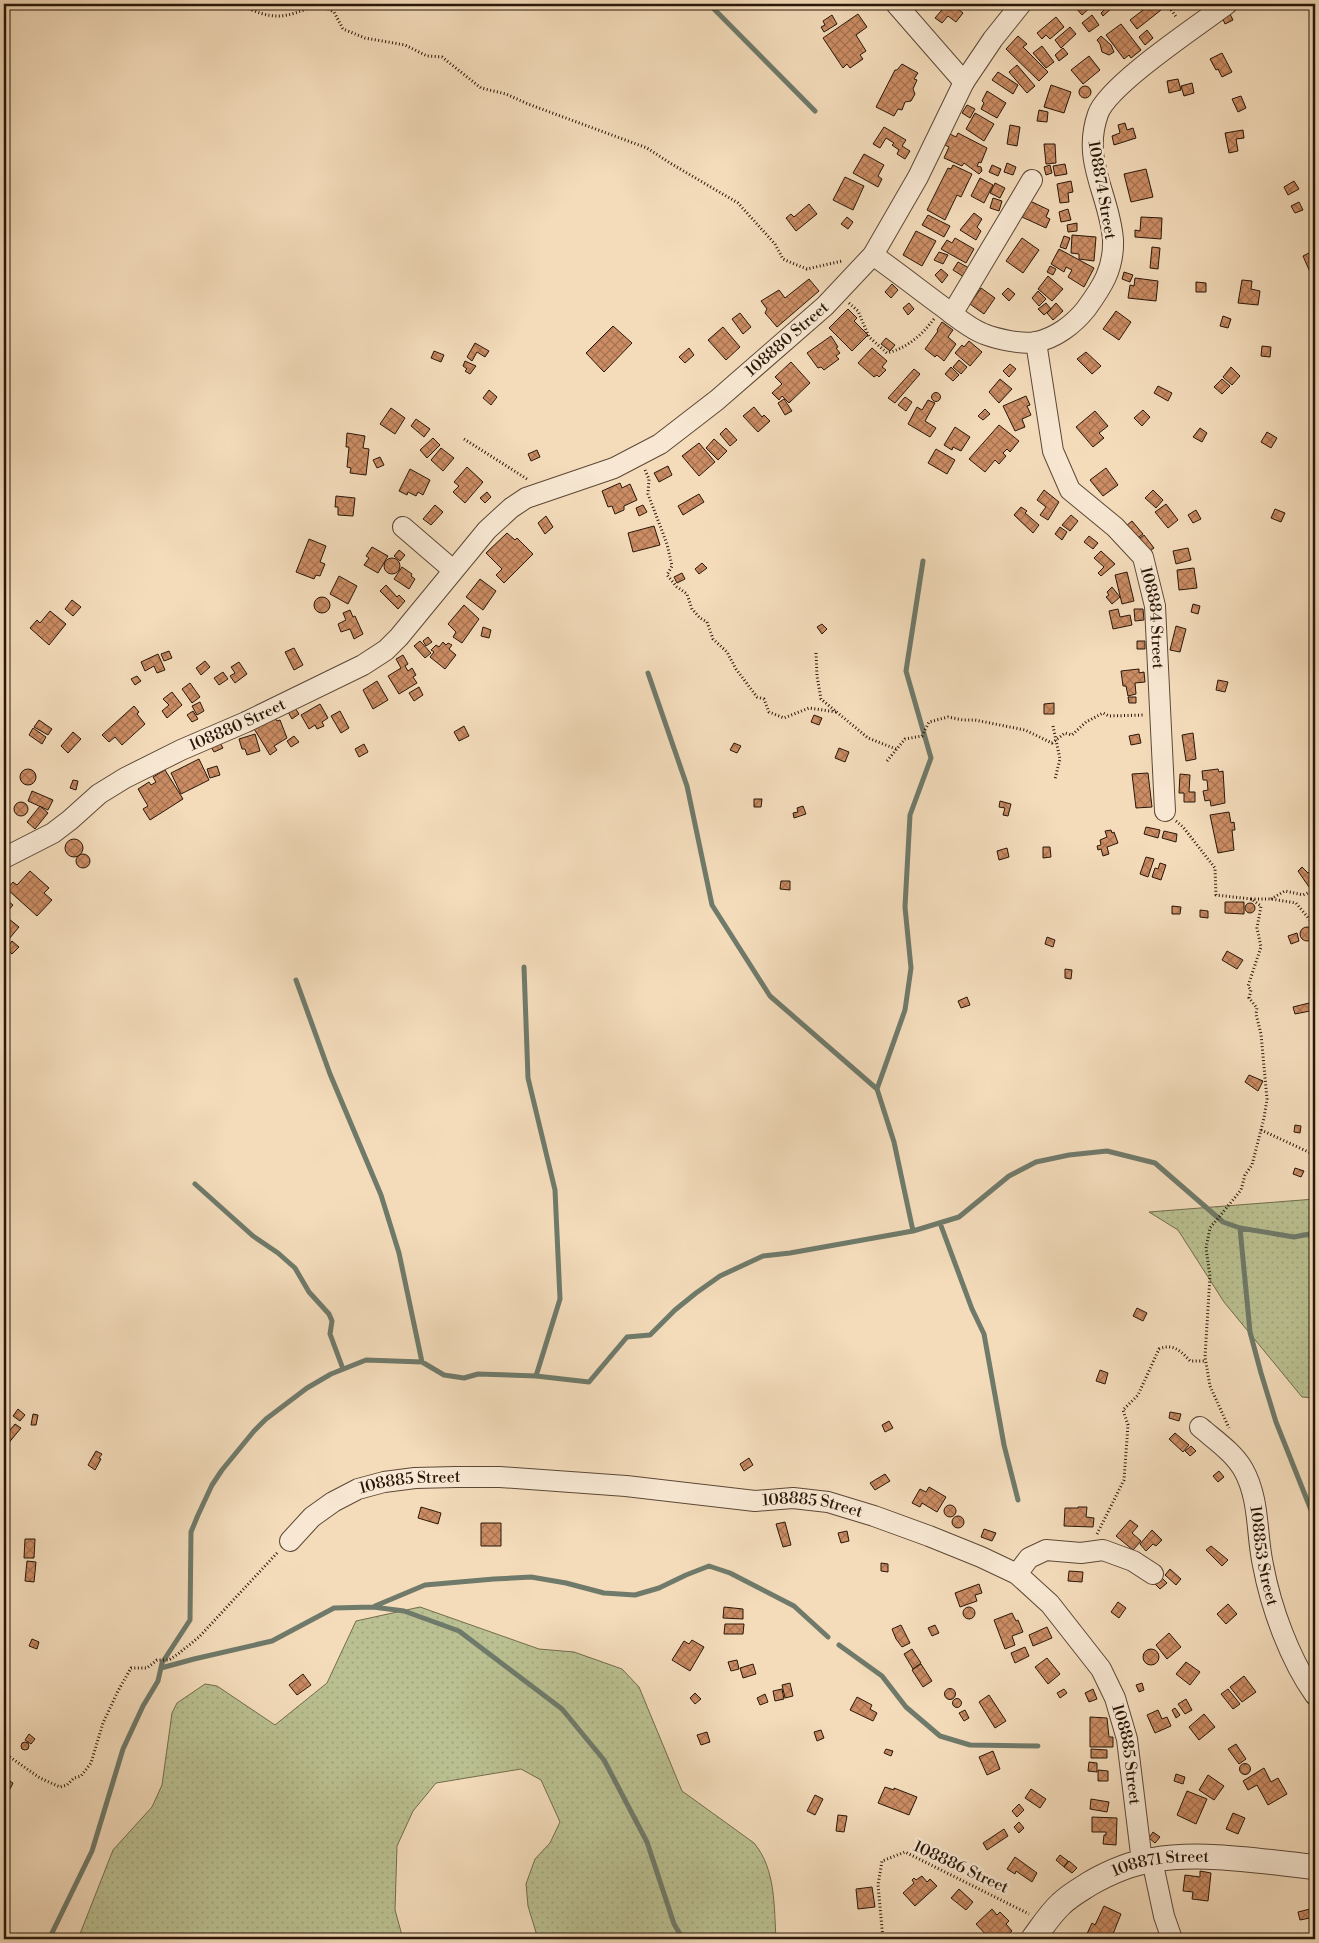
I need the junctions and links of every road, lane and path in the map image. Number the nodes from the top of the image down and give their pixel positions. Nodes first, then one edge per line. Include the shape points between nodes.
1 (239, 4) edge
2 (898, 4) edge
3 (1021, 4) edge
4 (1227, 4) edge
5 (964, 82) junction
6 (1032, 180) dead end
7 (873, 255) junction
8 (845, 261) dead end
9 (837, 293) junction
10 (948, 310) junction
11 (1036, 342) junction
12 (464, 439) dead end
13 (639, 455) junction
14 (547, 491) junction
15 (403, 527) dead end
16 (453, 570) junction
17 (816, 653) dead end
18 (836, 712) junction
19 (1160, 714) junction
20 (1053, 726) dead end
21 (1056, 740) junction
22 (896, 749) junction
23 (887, 761) dead end
24 (1055, 779) dead end
25 (1165, 811) joint
26 (6, 852) edge
27 (1315, 890) edge
28 (1251, 899) junction
29 (1271, 899) junction
30 (1315, 926) edge
31 (1261, 1130) junction
32 (1315, 1155) edge
33 (1206, 1362) junction
34 (1200, 1427) dead end
35 (1231, 1433) dead end
36 (290, 1541) joint
37 (1076, 1553) junction
38 (1017, 1574) junction
39 (1153, 1574) dead end
40 (1315, 1695) edge
41 (4, 1757) edge
42 (1147, 1861) junction
43 (1315, 1867) edge
44 (1039, 1931) edge
45 (883, 1939) edge
46 (1172, 1939) edge

1 - 8 path via 265,16 293,15 318,4 334,12 344,29 365,38 405,45 427,56 442,57 481,88 506,94 647,148 738,203 775,244 783,259 807,268
2 - 5 street
3 - 5 street, 108880 Street
4 - 11 street, 108874 Street via 1149,62 1116,90 1099,112 1092,138 1098,184 1113,241 1104,284 1077,320 1061,332
5 - 7 street, 108880 Street via 918,177
6 - 10 street
7 - 9 street, 108880 Street
7 - 10 street, 108874 Street
9 - 10 path via 858,311 869,337 887,353 902,350
9 - 13 street, 108880 Street via 717,400 660,444
10 - 11 street, 108874 Street via 983,334
11 - 19 street, 108884 Street via 1053,451 1070,490 1115,527 1142,557 1155,606
12 - 14 path
13 - 14 street, 108880 Street via 614,468
13 - 18 path via 649,479 648,494 667,544 672,566 667,575 686,594 692,609 707,622 713,639 728,652 757,697 764,699 769,712 784,718 809,708
14 - 16 street, 108880 Street via 519,501 510,508
15 - 16 street
16 - 26 street, 108880 Street via 411,624 386,650 363,665 125,778 99,794 53,833
17 - 18 path via 821,699
18 - 22 path via 868,738
19 - 21 path via 1110,716 1103,713 1072,735 1064,733
19 - 25 street, 108884 Street
20 - 21 path
21 - 22 path via 1052,743 1025,730 948,717 929,722 922,736 905,739
21 - 24 path via 1060,759
22 - 23 path
25 - 28 path via 1183,827 1214,868 1216,895
27 - 29 path via 1303,896 1285,891
28 - 29 path
28 - 31 path via 1261,906 1256,928 1261,947 1248,986 1251,990 1249,998 1257,1008 1267,1099
29 - 30 path via 1296,903
31 - 32 path
31 - 33 path via 1252,1165 1241,1190 1210,1228 1206,1248 1210,1276
33 - 35 path via 1210,1386
33 - 37 path via 1190,1361 1179,1348 1166,1346 1159,1349 1138,1395 1123,1410 1128,1425 1124,1480 1118,1495 1097,1534 1088,1546
34 - 40 street, 108853 Street via 1238,1461 1251,1484 1262,1564 1270,1596 1283,1631
36 - 38 street, 108885 Street via 312,1517 358,1489 415,1478 500,1477 646,1488 755,1501 793,1498 828,1502 929,1536
36 - 41 path via 199,1637 178,1654 169,1660 156,1660 147,1668 131,1668 104,1723 91,1763 81,1776 60,1787 40,1778 7,1755
37 - 38 street via 1046,1550 1029,1558
37 - 39 street via 1103,1550 1133,1561
38 - 42 street, 108885 Street via 1050,1604 1077,1637 1101,1669 1115,1698 1128,1739
42 - 43 street, 108871 Street via 1176,1857 1234,1859
42 - 44 street, 108871 Street via 1100,1878 1076,1892 1062,1902
42 - 46 street, 108885 Street
44 - 45 path, 108886 Street via 905,1852 882,1861 878,1885

